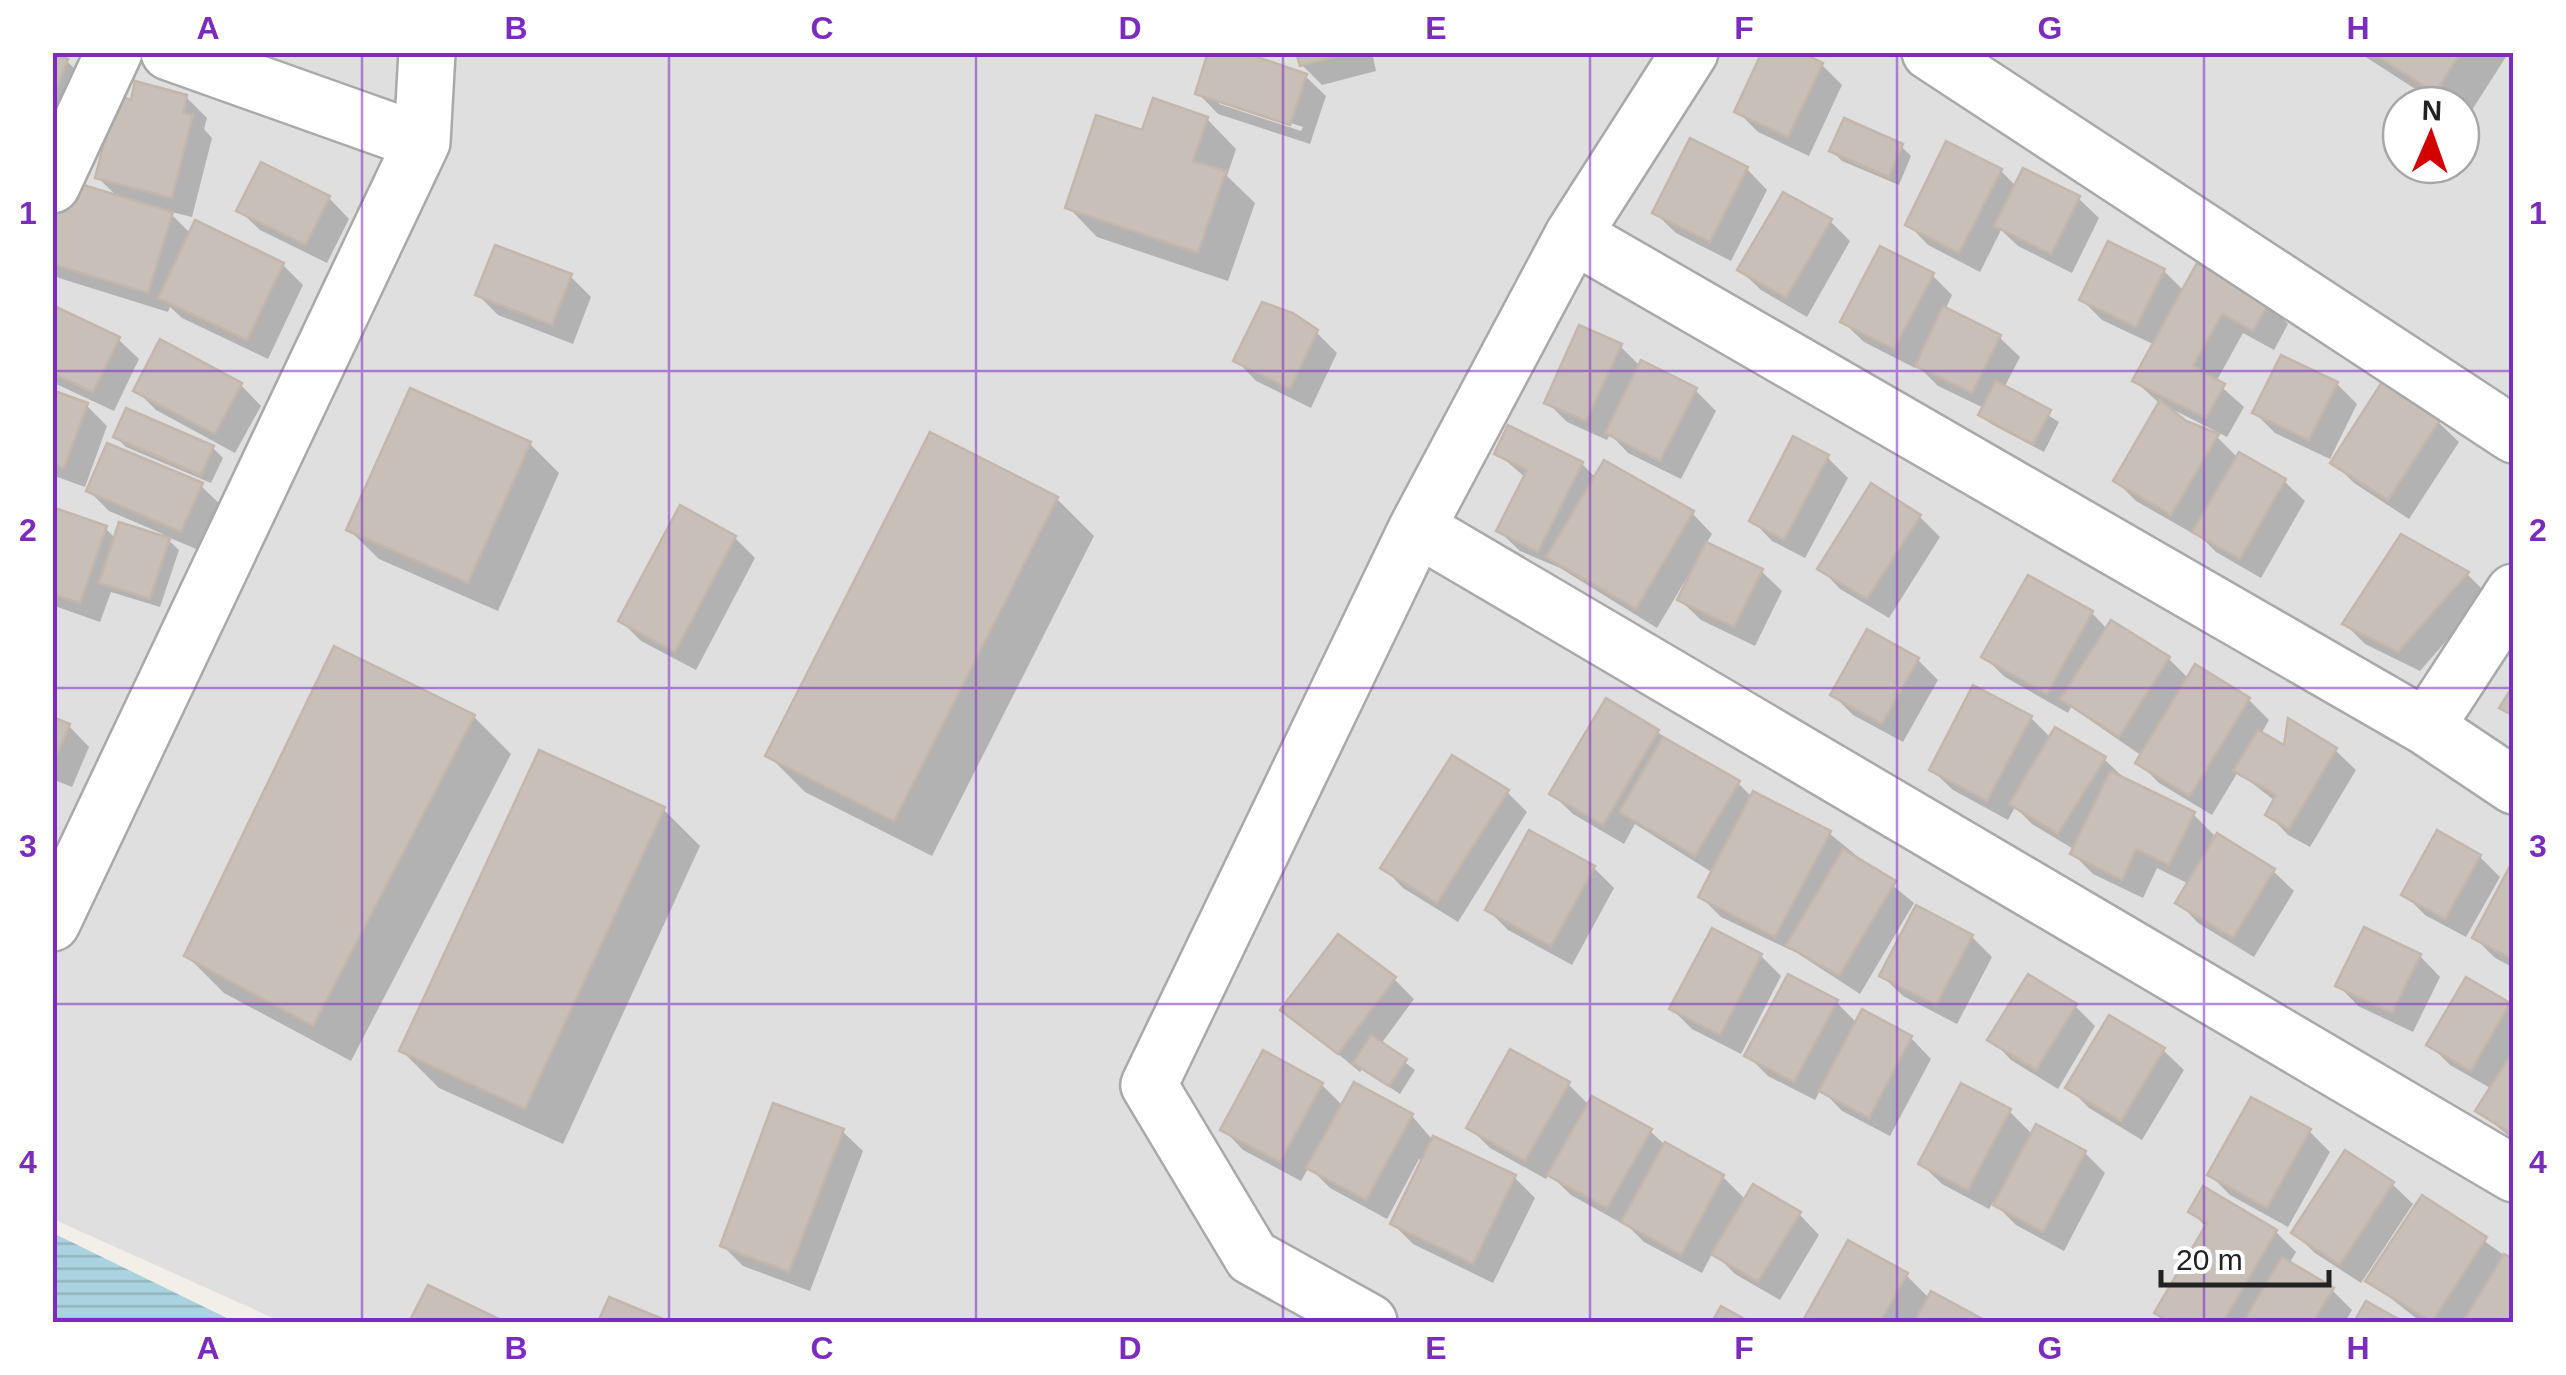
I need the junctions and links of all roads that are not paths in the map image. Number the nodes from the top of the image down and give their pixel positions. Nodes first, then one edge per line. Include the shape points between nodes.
1 (114, 52) edge
2 (169, 52) edge
3 (426, 52) edge
4 (1690, 52) edge
5 (1930, 52) edge
6 (422, 142) junction
7 (52, 185) edge
8 (1574, 235) junction
9 (2514, 435) edge
10 (1417, 528) junction
11 (2514, 592) edge
12 (2426, 727) junction
13 (2514, 786) edge
14 (52, 922) edge
15 (2514, 1174) edge
16 (1370, 1322) edge

1 - 7 street
2 - 6 street
3 - 6 street
4 - 8 street
5 - 9 street
6 - 14 street
8 - 10 street
8 - 12 street
10 - 15 street
10 - 16 street via 1149,1085 1252,1258
11 - 12 street
12 - 13 street

